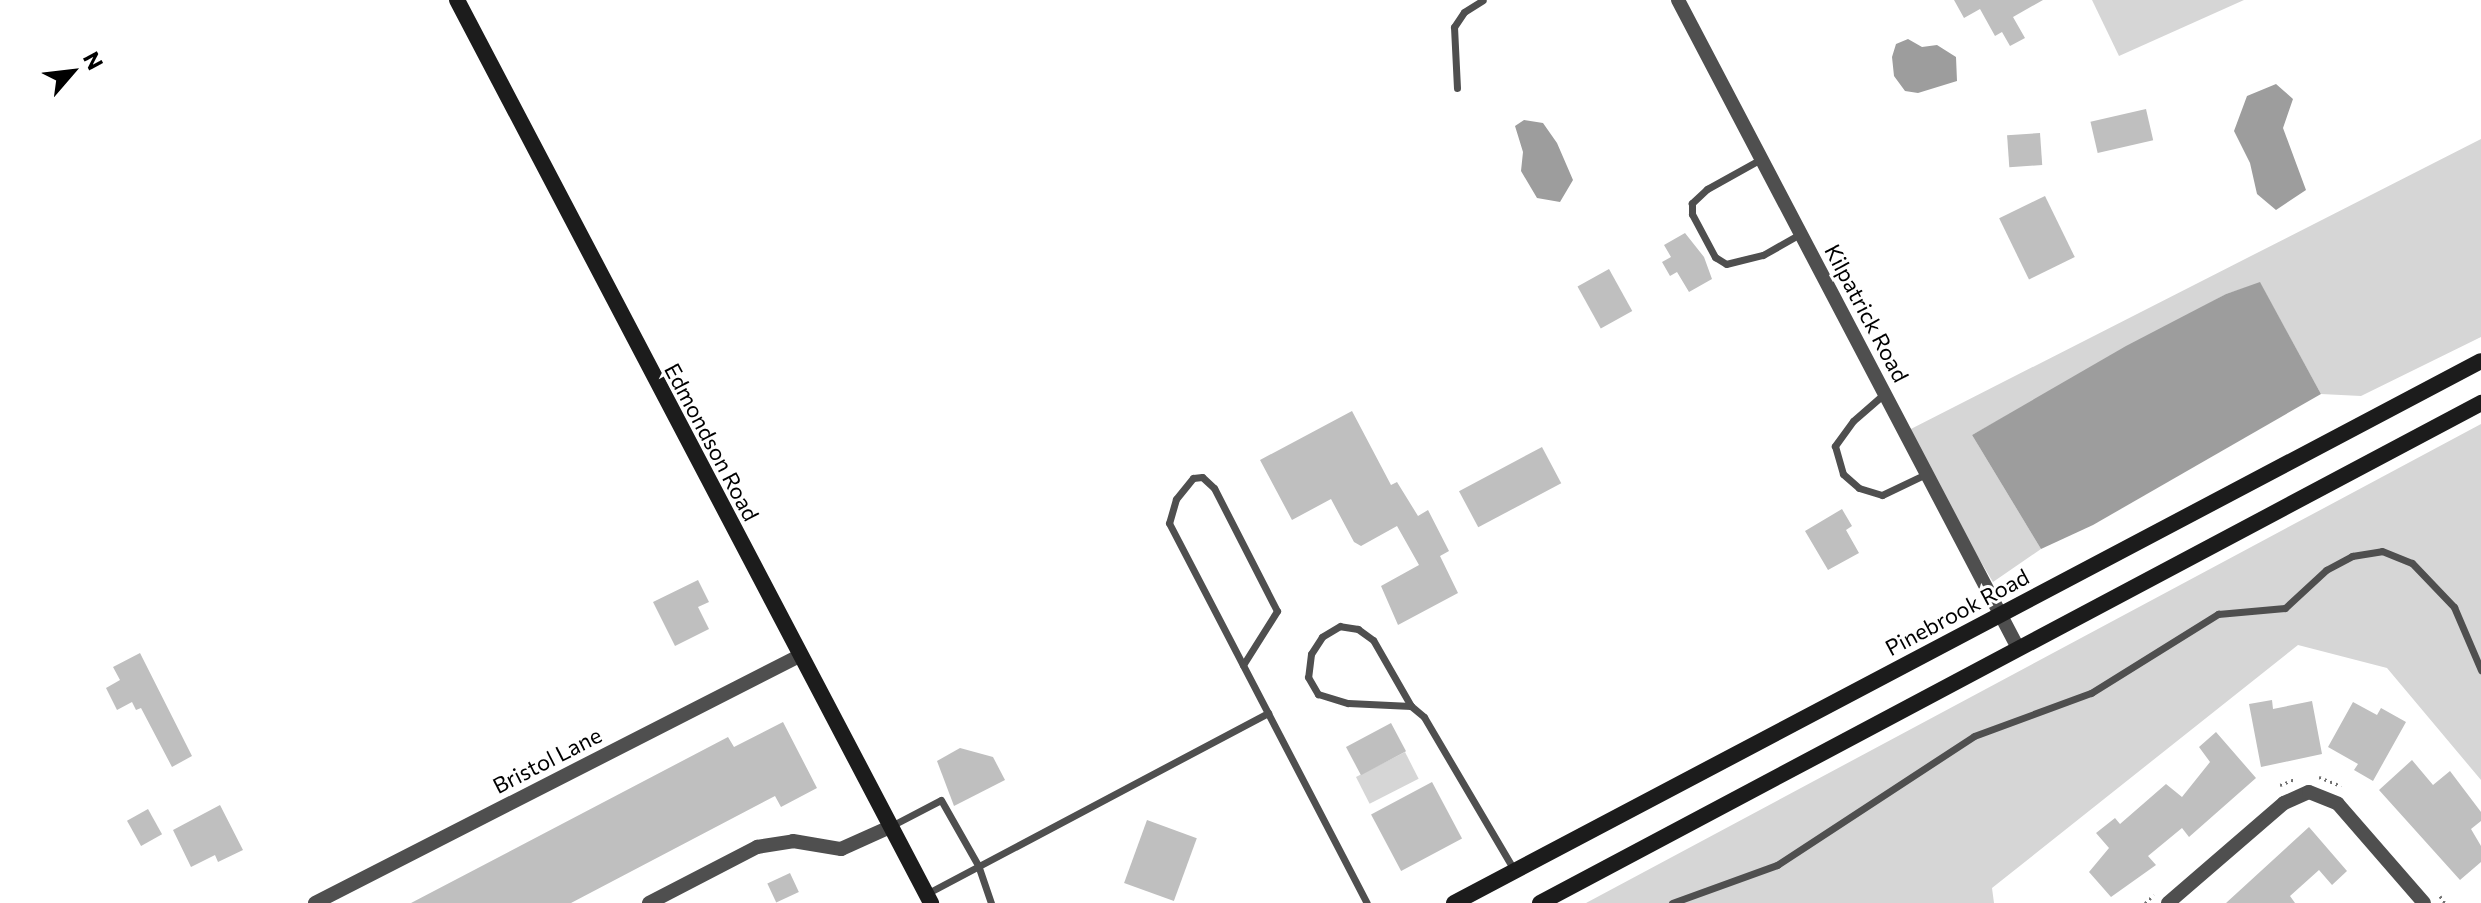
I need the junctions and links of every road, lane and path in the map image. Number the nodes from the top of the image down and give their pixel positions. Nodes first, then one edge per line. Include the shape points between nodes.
1 (457, 0) edge
2 (1483, 0) edge
3 (1678, 0) edge
4 (1457, 88) dead end
5 (1761, 159) junction
6 (1800, 234) junction
7 (2481, 361) edge
8 (1884, 394) junction
9 (2481, 403) edge
10 (1926, 474) junction
11 (2000, 614) junction
12 (2017, 646) junction
13 (799, 656) junction
14 (1243, 665) junction
15 (2481, 670) edge
16 (1411, 706) junction
17 (1268, 713) junction
18 (2304, 777) dead end
19 (2317, 777) dead end
20 (2271, 793) dead end
21 (2349, 793) dead end
22 (890, 827) junction
23 (978, 865) junction
24 (1514, 870) junction
25 (2435, 890) dead end
26 (2156, 893) dead end
27 (928, 898) edge
28 (315, 903) edge
29 (649, 903) edge
30 (991, 903) edge
31 (1367, 903) edge
32 (1454, 903) edge
33 (1540, 903) edge
34 (1672, 903) edge
35 (2145, 903) edge
36 (2168, 903) edge
37 (2424, 903) edge
38 (2445, 903) edge

1 - 13 street, Edmondson Road
2 - 4 lane via 1464,12 1454,27
3 - 5 street, Kilpatrick Road
5 - 6 street, Kilpatrick Road
5 - 6 lane via 1707,189 1692,203 1692,214 1715,257 1726,264 1763,255
6 - 8 street, Kilpatrick Road
7 - 11 street, Pinebrook Road
8 - 10 street, Kilpatrick Road
8 - 10 lane via 1853,421 1835,446 1843,474 1859,488 1882,495
9 - 12 street
10 - 11 street, Kilpatrick Road
11 - 12 street, Kilpatrick Road
11 - 24 street, Pinebrook Road
12 - 33 street
13 - 22 street, Edmondson Road
13 - 28 street, Bristol Lane
14 - 14 lane via 1169,523 1176,499 1193,478 1202,477 1214,488 1277,611
14 - 17 lane
15 - 34 lane via 2454,607 2412,563 2382,551 2352,556 2326,570 2285,608 2218,614 2091,693 1974,736 1777,865
16 - 16 lane via 1348,703 1318,694 1308,677 1311,654 1322,637 1340,626 1358,629 1373,640
16 - 24 lane via 1424,717 1473,794
17 - 23 lane
17 - 31 lane
18 - 20 path
19 - 21 path
22 - 23 lane via 941,800
22 - 27 street, Edmondson Road
22 - 29 street via 841,849 793,841 757,847
23 - 27 lane
23 - 30 lane
24 - 32 street, Pinebrook Road
25 - 38 path
26 - 35 path
36 - 37 street via 2284,803 2309,792 2338,804

